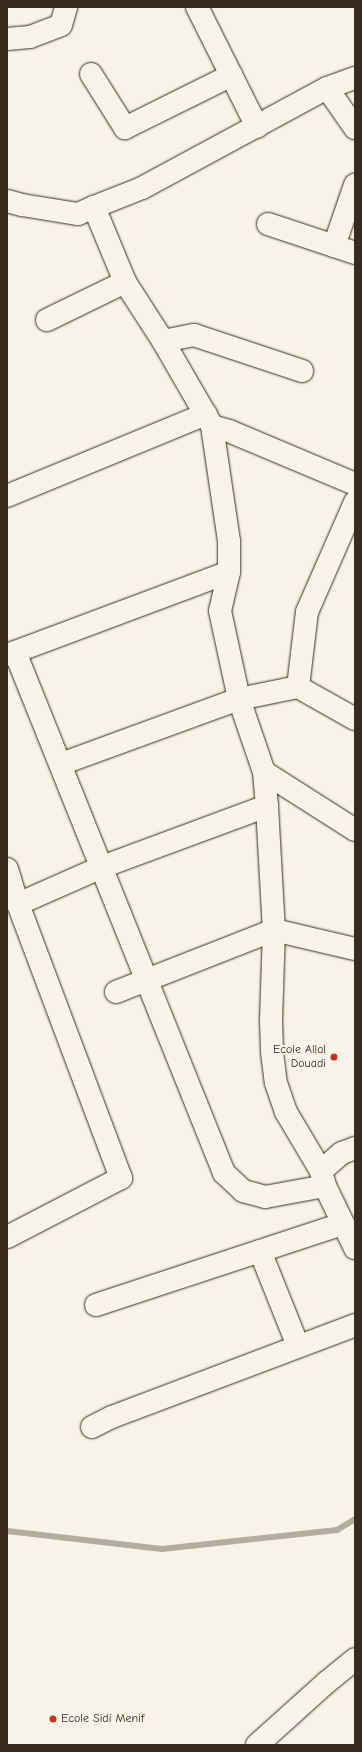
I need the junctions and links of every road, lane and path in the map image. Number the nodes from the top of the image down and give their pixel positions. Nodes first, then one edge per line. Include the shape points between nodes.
1 (66, 7) edge
2 (197, 7) edge
3 (7, 39) edge
4 (91, 74) dead end
5 (232, 75) junction
6 (355, 78) edge
7 (327, 88) junction
8 (257, 128) junction
9 (355, 128) edge
10 (355, 185) edge
11 (7, 201) edge
12 (94, 207) junction
13 (268, 224) dead end
14 (334, 246) junction
15 (355, 253) edge
16 (125, 282) junction
17 (47, 320) dead end
18 (163, 341) junction
19 (302, 370) dead end
20 (209, 420) junction
21 (355, 484) edge
22 (7, 496) edge
23 (355, 502) edge
24 (229, 572) junction
25 (11, 654) edge
26 (298, 687) junction
27 (239, 699) junction
28 (355, 719) edge
29 (61, 764) junction
30 (264, 772) junction
31 (267, 806) junction
32 (355, 830) edge
33 (102, 867) junction
34 (7, 869) edge
35 (18, 904) junction
36 (274, 930) junction
37 (355, 949) edge
38 (146, 979) junction
39 (116, 992) dead end
40 (355, 1148) edge
41 (323, 1178) junction
42 (343, 1224) junction
43 (7, 1237) edge
44 (355, 1248) edge
45 (260, 1251) junction
46 (96, 1305) dead end
47 (355, 1325) edge
48 (298, 1346) junction
49 (92, 1427) dead end
50 (355, 1659) edge
51 (257, 1745) edge

1 - 3 street via 61,25 30,37
2 - 5 street
4 - 5 street via 125,128
5 - 8 street
6 - 7 street
7 - 8 street
7 - 9 street
8 - 12 street via 142,188
10 - 14 street
11 - 12 street via 78,214
12 - 16 street
13 - 14 street
14 - 15 street
16 - 17 street
16 - 18 street
18 - 19 street via 194,335
18 - 20 street
20 - 21 street via 229,431
20 - 22 street
20 - 24 street via 229,541
23 - 26 street via 307,612
24 - 25 street
24 - 27 street via 220,611
25 - 29 street
26 - 27 street
26 - 28 street
27 - 29 street
27 - 30 street
29 - 33 street
30 - 31 street
30 - 32 street
31 - 33 street
31 - 36 street
33 - 35 street
33 - 38 street
34 - 35 street
35 - 43 street via 122,1178
36 - 37 street
36 - 38 street
36 - 41 street via 271,1021 276,1083 286,1112
38 - 39 street
38 - 41 street via 224,1173 243,1191 265,1197
40 - 41 street via 342,1153
41 - 42 street
42 - 44 street
42 - 45 street
45 - 46 street
45 - 48 street
47 - 48 street
48 - 49 street
50 - 51 street

